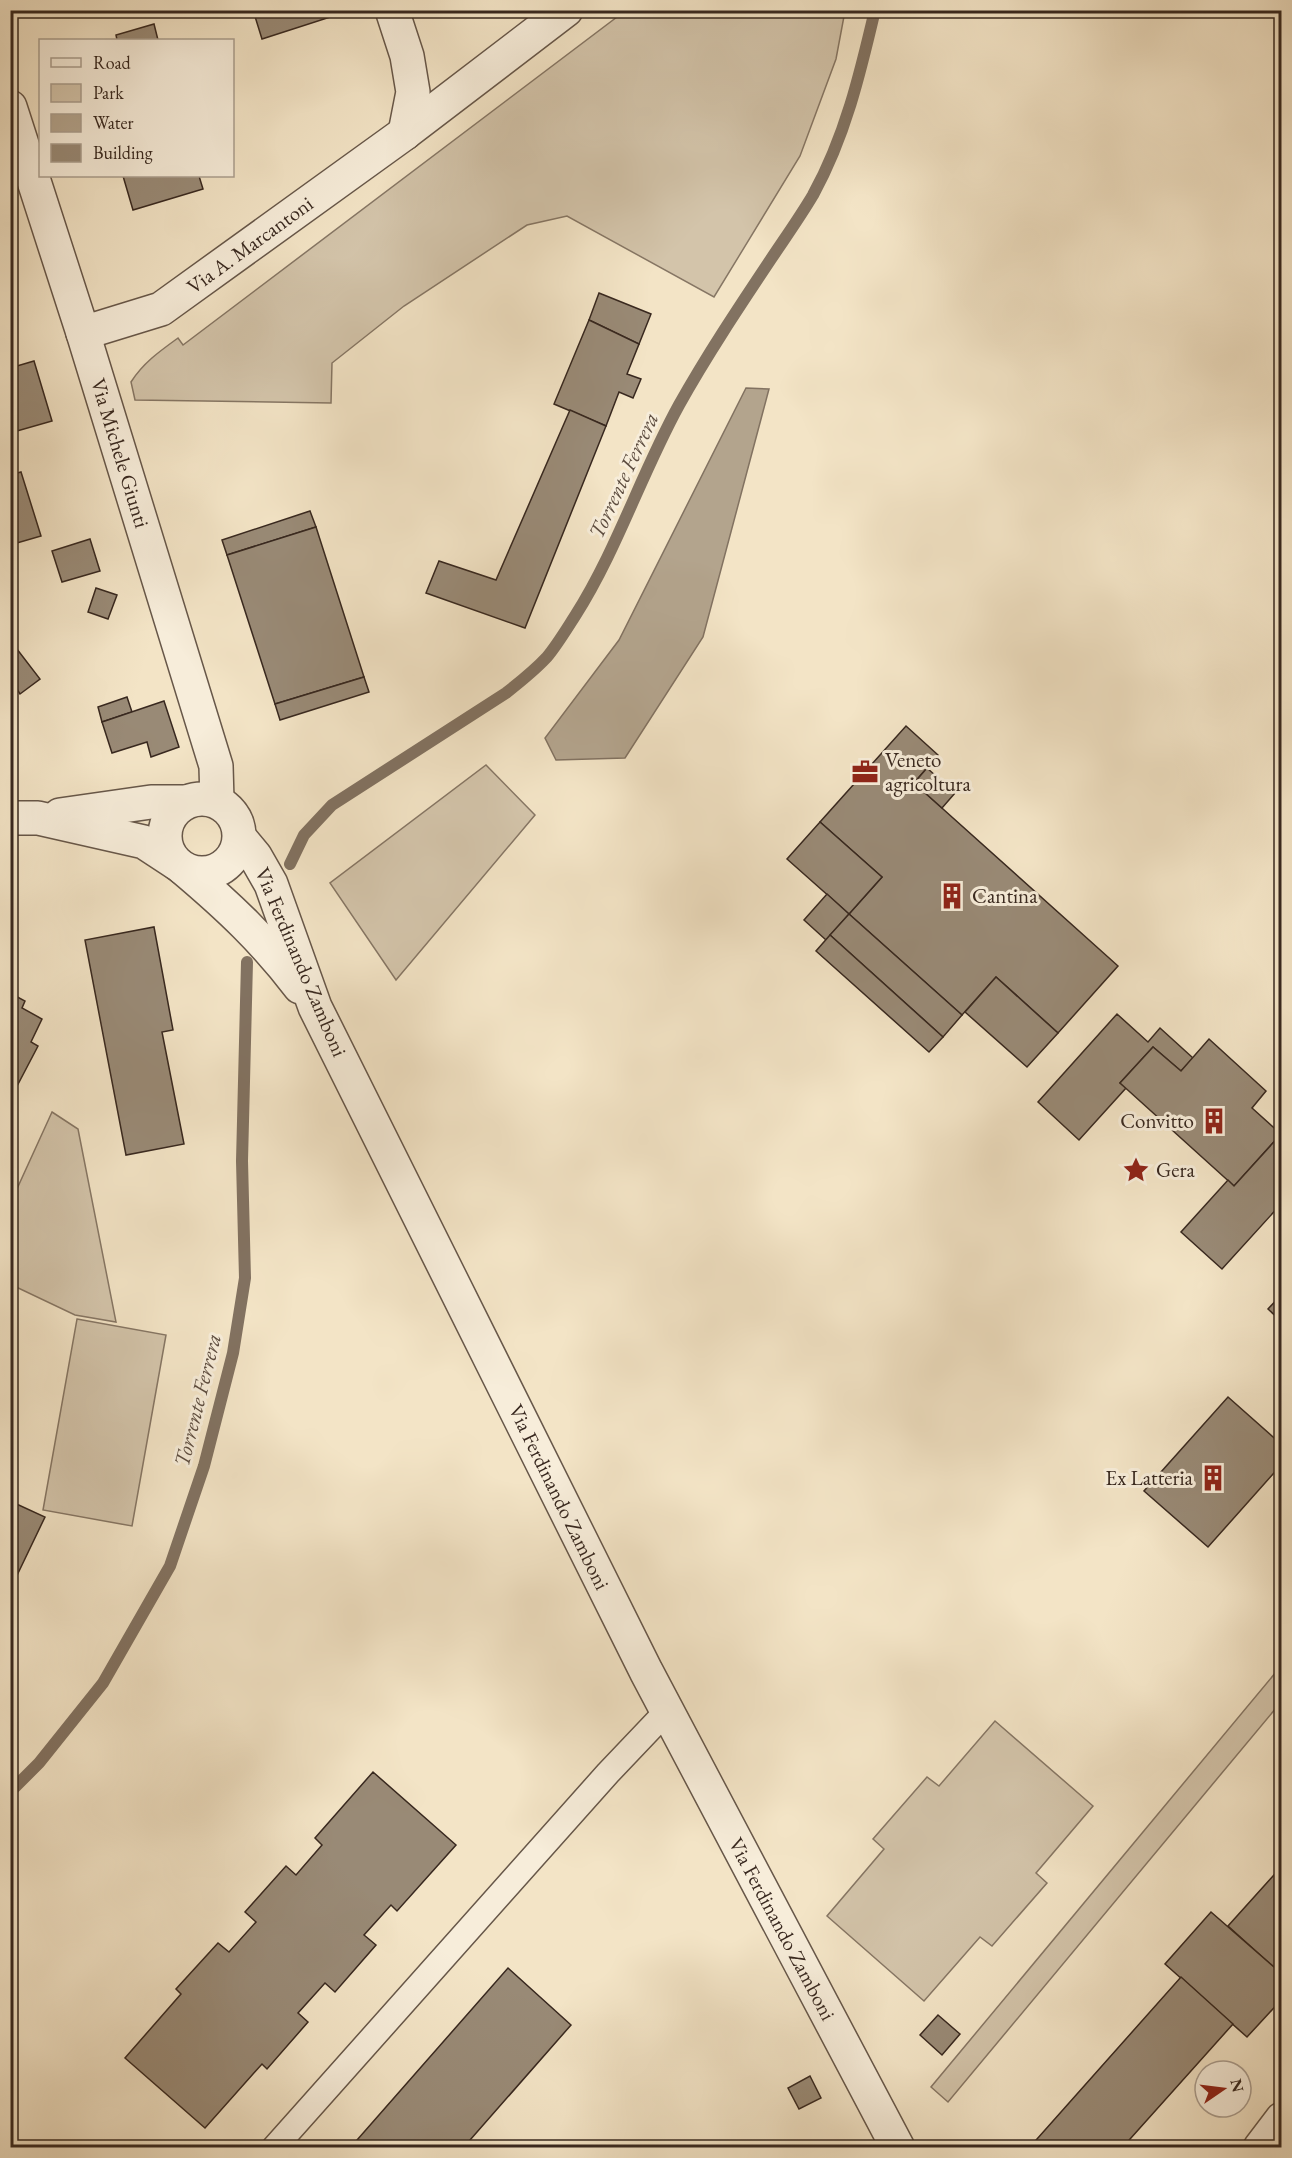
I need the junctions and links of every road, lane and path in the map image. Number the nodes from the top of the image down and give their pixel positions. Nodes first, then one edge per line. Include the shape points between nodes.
1 (392, 10) edge
2 (566, 10) edge
3 (10, 107) edge
4 (405, 133) junction
5 (83, 333) junction
6 (201, 801) junction
7 (24, 818) edge
8 (240, 838) junction
9 (180, 866) junction
10 (315, 1007) junction
11 (666, 1712) junction
12 (1281, 2120) edge
13 (274, 2148) edge
14 (898, 2148) edge
15 (1260, 2148) edge

1 - 4 street via 407,56 413,92
2 - 4 street, Via A. Marcantoni
3 - 5 street, Via Michele Giunti
4 - 5 street, Via A. Marcantoni via 161,309
5 - 6 street, Via Michele Giunti via 216,766
6 - 7 street via 151,802
6 - 8 street, Via Ferdinando Zamboni via 226,807 234,816
6 - 9 street via 177,808 165,830 169,854
7 - 9 street via 144,842
8 - 9 street, Via Ferdinando Zamboni via 238,849 225,866 205,873
8 - 10 street, Via Ferdinando Zamboni via 272,884
9 - 10 street via 252,930
10 - 11 street, Via Ferdinando Zamboni
11 - 13 lane
11 - 14 street, Via Ferdinando Zamboni
12 - 15 street

